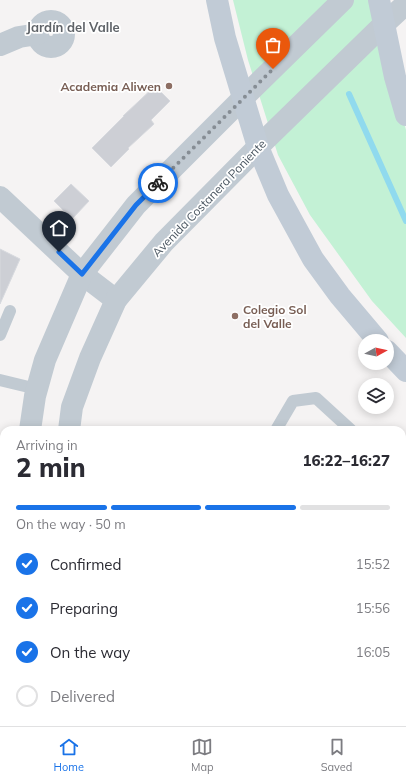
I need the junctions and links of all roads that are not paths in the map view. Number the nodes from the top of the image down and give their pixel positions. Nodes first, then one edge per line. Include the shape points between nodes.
1 (217, 0) edge
2 (342, 0) edge
3 (379, 0) edge
4 (406, 4) edge
5 (384, 24) junction
6 (38, 34) dead end
7 (0, 45) edge
8 (243, 98) junction
9 (406, 116) edge
10 (258, 147) junction
11 (0, 196) edge
12 (82, 274) junction
13 (116, 300) junction
14 (10, 311) dead end
15 (372, 334) edge
16 (0, 335) edge
17 (394, 358) edge
18 (406, 371) edge
19 (0, 380) edge
20 (37, 389) junction
21 (31, 426) edge
22 (70, 426) edge
23 (278, 426) edge
24 (347, 426) edge

1 - 8 main road via 225,38
2 - 8 street
3 - 5 main road
4 - 5 street, Avenida Costanera Poniente
5 - 9 main road
5 - 10 street, Avenida Costanera Poniente
6 - 7 street via 19,37
8 - 10 main road
8 - 12 street via 136,205
10 - 13 street, Avenida Costanera Poniente via 164,242
10 - 15 main road via 278,195 314,258 340,296
11 - 12 street
12 - 13 street
12 - 20 street via 45,360
13 - 22 street, Avenida Costanera Poniente via 90,358 72,407
14 - 16 lane
17 - 18 main road
19 - 20 lane
20 - 21 street
23 - 24 lane via 293,401 316,398

